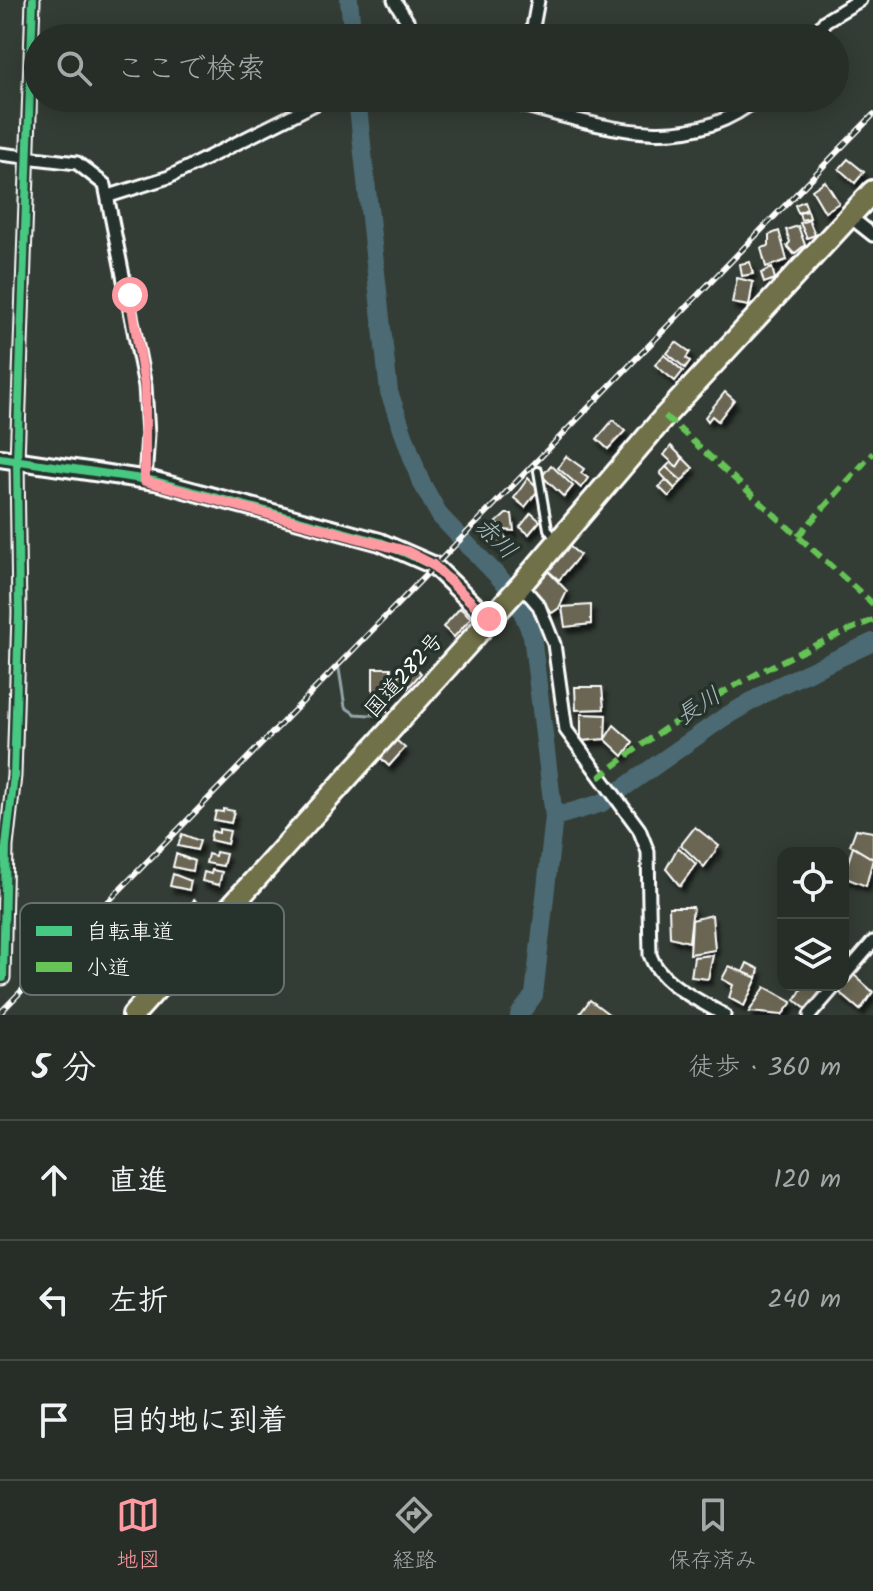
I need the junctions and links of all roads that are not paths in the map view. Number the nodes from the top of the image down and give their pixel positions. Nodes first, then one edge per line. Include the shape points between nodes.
1 (33, 0) edge
2 (394, 0) edge
3 (538, 0) edge
4 (860, 0) edge
5 (32, 24) edge
6 (409, 24) edge
7 (534, 24) edge
8 (823, 24) edge
9 (29, 112) edge
10 (296, 112) edge
11 (562, 112) edge
12 (739, 112) edge
13 (0, 154) edge
14 (28, 155) junction
15 (873, 191) edge
16 (109, 196) junction
17 (849, 216) junction
18 (873, 235) edge
19 (0, 458) edge
20 (17, 461) junction
21 (538, 471) dead end
22 (145, 481) junction
23 (557, 542) junction
24 (521, 585) junction
25 (492, 615) junction
26 (234, 903) edge
27 (873, 942) edge
28 (1, 965) edge
29 (849, 970) edge
30 (3, 978) dead end
31 (831, 991) edge
32 (151, 995) edge
33 (133, 1015) edge
34 (724, 1015) edge
35 (810, 1015) edge

1 - 5 street
2 - 6 street
3 - 7 street
4 - 8 street
9 - 14 street
10 - 16 street via 169,177
11 - 12 street via 645,134 681,134
13 - 14 street
14 - 16 street via 77,163 100,179
14 - 20 street
15 - 17 highway, 国道282号
16 - 22 street via 145,386
17 - 18 street
17 - 23 highway, 国道282号
19 - 20 street
20 - 22 street
20 - 28 street via 14,776
21 - 23 lane via 548,529
22 - 25 street via 406,551 433,565
23 - 24 highway, 国道282号
24 - 25 highway, 国道282号
24 - 34 street via 539,606 554,644 566,730 639,829 651,867 654,966
25 - 26 highway, 国道282号
27 - 29 street
28 - 30 street
31 - 35 street
32 - 33 highway, 国道282号

